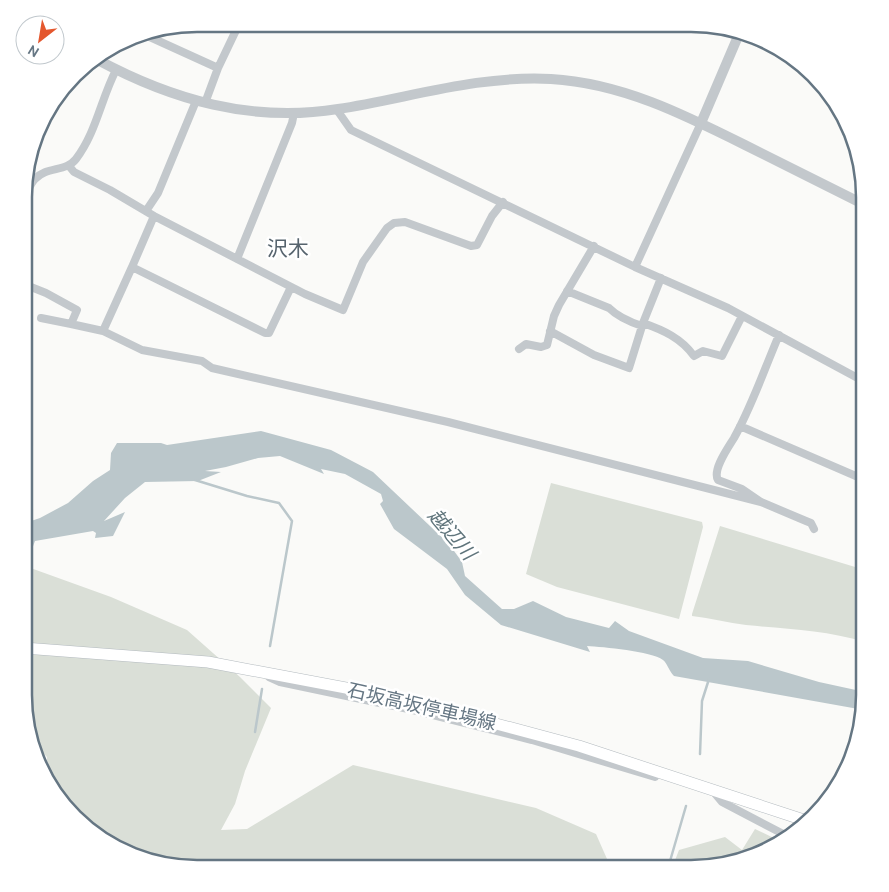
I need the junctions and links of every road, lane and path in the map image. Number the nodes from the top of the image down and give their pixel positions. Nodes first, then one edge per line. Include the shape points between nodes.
1 (235, 33) edge
2 (152, 39) edge
3 (737, 39) edge
4 (103, 63) edge
5 (218, 68) junction
6 (116, 70) junction
7 (200, 102) junction
8 (337, 110) junction
9 (294, 113) junction
10 (701, 123) junction
11 (69, 166) junction
12 (34, 181) edge
13 (856, 200) edge
14 (503, 202) junction
15 (146, 211) junction
16 (154, 216) junction
17 (594, 246) junction
18 (238, 259) junction
19 (132, 267) junction
20 (636, 267) junction
21 (661, 278) junction
22 (291, 286) junction
23 (32, 287) edge
24 (567, 291) junction
25 (742, 316) junction
26 (41, 318) dead end
27 (71, 324) junction
28 (643, 324) junction
29 (550, 331) junction
30 (103, 332) junction
31 (779, 335) junction
32 (519, 349) dead end
33 (856, 377) edge
34 (740, 426) junction
35 (856, 476) edge
36 (761, 502) junction
37 (814, 529) dead end
38 (33, 649) edge
39 (707, 787) junction
40 (800, 819) edge
41 (780, 833) edge

1 - 5 street
2 - 5 street
3 - 10 street
4 - 6 street
5 - 7 street
6 - 7 street
6 - 11 street via 92,132
7 - 9 street via 243,110
7 - 15 street via 158,193
8 - 9 street
8 - 10 street via 477,82 550,79 630,94
8 - 14 street via 351,130
9 - 18 street
10 - 13 street
10 - 20 street
11 - 12 street via 47,170
11 - 15 street via 74,172
14 - 17 street
14 - 22 street via 477,245 471,246 405,222 394,223 363,262 343,310
15 - 16 street
16 - 18 street
16 - 19 street
17 - 20 street
17 - 24 street
18 - 22 street
19 - 22 street via 265,333 269,333
19 - 30 street
20 - 21 street
21 - 25 street
21 - 28 street
23 - 27 street via 77,310
24 - 28 street via 609,308 633,323
24 - 29 street via 556,310
25 - 28 street via 722,356 703,351 694,356 673,335
25 - 31 street
26 - 27 street
27 - 30 street
28 - 29 street via 630,368 594,355
29 - 32 street via 547,345 526,344
30 - 36 street via 142,350 202,361 212,368 448,422
31 - 33 street
31 - 34 street
34 - 35 street
34 - 36 street via 717,468 716,476
36 - 37 street via 811,523
38 - 39 main road, 石坂高坂停車場線 via 208,662 399,698 579,746
39 - 40 main road, 石坂高坂停車場線
39 - 41 street via 722,802

